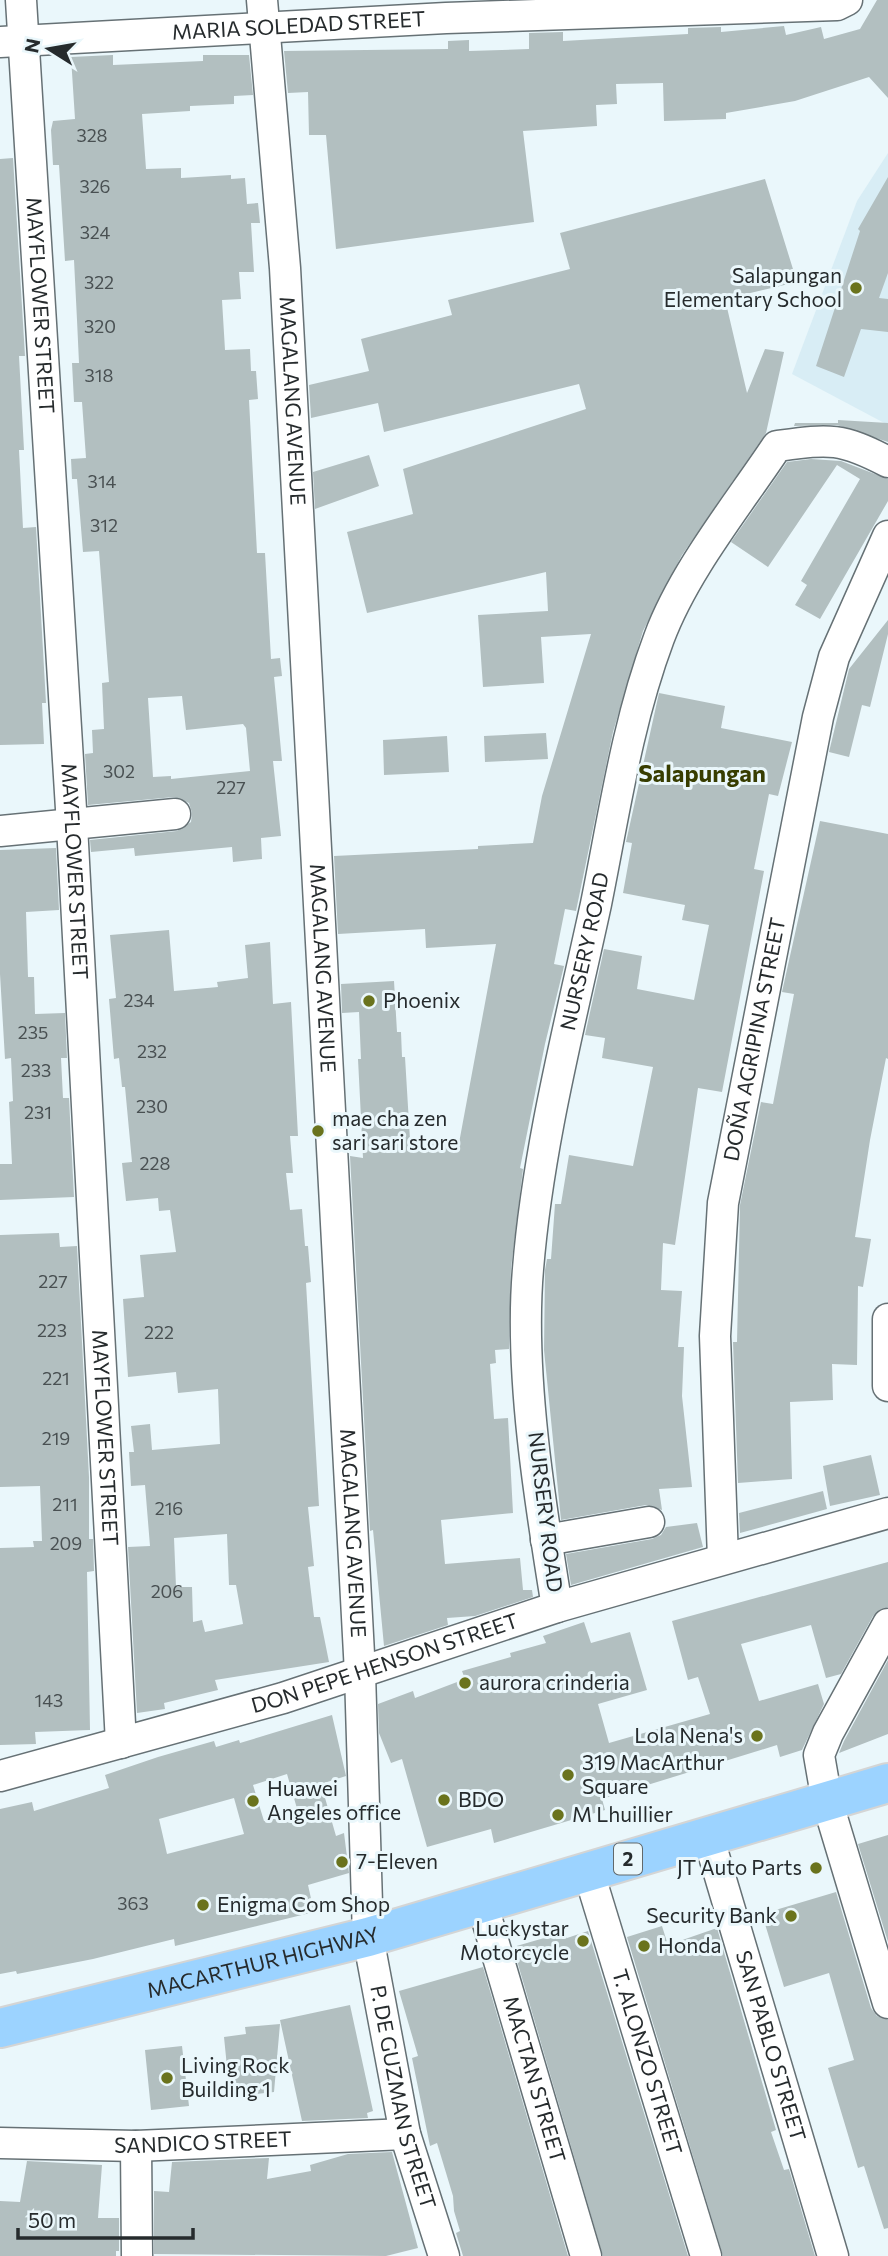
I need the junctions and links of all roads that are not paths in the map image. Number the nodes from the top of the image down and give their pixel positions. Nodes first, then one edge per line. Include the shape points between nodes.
1 (21, 0) edge
2 (262, 0) edge
3 (847, 0) edge
4 (626, 5) edge
5 (446, 9) edge
6 (264, 30) junction
7 (11, 41) edge
8 (888, 462) edge
9 (888, 536) edge
10 (175, 814) dead end
11 (72, 825) junction
12 (0, 831) edge
13 (888, 1319) edge
14 (888, 1386) edge
15 (888, 1513) edge
16 (649, 1522) dead end
17 (546, 1540) junction
18 (723, 1559) junction
19 (557, 1607) junction
20 (888, 1624) edge
21 (360, 1673) junction
22 (121, 1743) junction
23 (0, 1776) edge
24 (888, 1783) edge
25 (827, 1801) junction
26 (708, 1836) junction
27 (588, 1870) junction
28 (482, 1903) junction
29 (368, 1937) junction
30 (888, 2003) edge
31 (0, 2028) edge
32 (405, 2134) junction
33 (0, 2143) edge
34 (136, 2146) junction
35 (137, 2256) edge
36 (444, 2256) edge
37 (586, 2256) edge
38 (706, 2256) edge
39 (834, 2256) edge

1 - 7 street, MAYFLOWER STREET
2 - 6 street, MAGALANG AVENUE
3 - 4 street, MARIA SOLEDAD STREET via 837,5
4 - 5 street, MARIA SOLEDAD STREET
5 - 6 street, MARIA SOLEDAD STREET
6 - 7 street, MARIA SOLEDAD STREET
6 - 21 street, MAGALANG AVENUE via 285,268
7 - 11 street, MAYFLOWER STREET
8 - 17 street, NURSERY ROAD via 852,443 820,440 777,446 678,596 659,637 636,713 547,1134 528,1270 527,1362
9 - 18 street, DOÑA AGRIPINA STREET via 834,657 818,717 723,1203 715,1336
10 - 11 street
11 - 12 street
11 - 22 street, MAYFLOWER STREET
13 - 14 street
15 - 18 street, DON PEPE HENSON STREET
16 - 17 street
17 - 19 street, NURSERY ROAD
18 - 19 street, DON PEPE HENSON STREET
19 - 21 street, DON PEPE HENSON STREET
20 - 25 street via 822,1744 819,1768
21 - 22 street, DON PEPE HENSON STREET
21 - 29 street, MAGALANG AVENUE
22 - 23 street, DON PEPE HENSON STREET
24 - 25 highway, MACARTHUR HIGHWAY / 2
25 - 26 highway, MACARTHUR HIGHWAY / 2
25 - 30 street
26 - 27 highway, MACARTHUR HIGHWAY / 2
26 - 39 street, SAN PABLO STREET
27 - 28 highway, MACARTHUR HIGHWAY / 2
27 - 38 street, T. ALONZO STREET
28 - 29 highway, MACARTHUR HIGHWAY / 2
28 - 37 street, MACTAN STREET
29 - 31 highway, MACARTHUR HIGHWAY / 2
29 - 32 street, P. DE GUZMAN STREET
32 - 34 street, SANDICO STREET
32 - 36 street, P. DE GUZMAN STREET
33 - 34 street, SANDICO STREET
34 - 35 street

